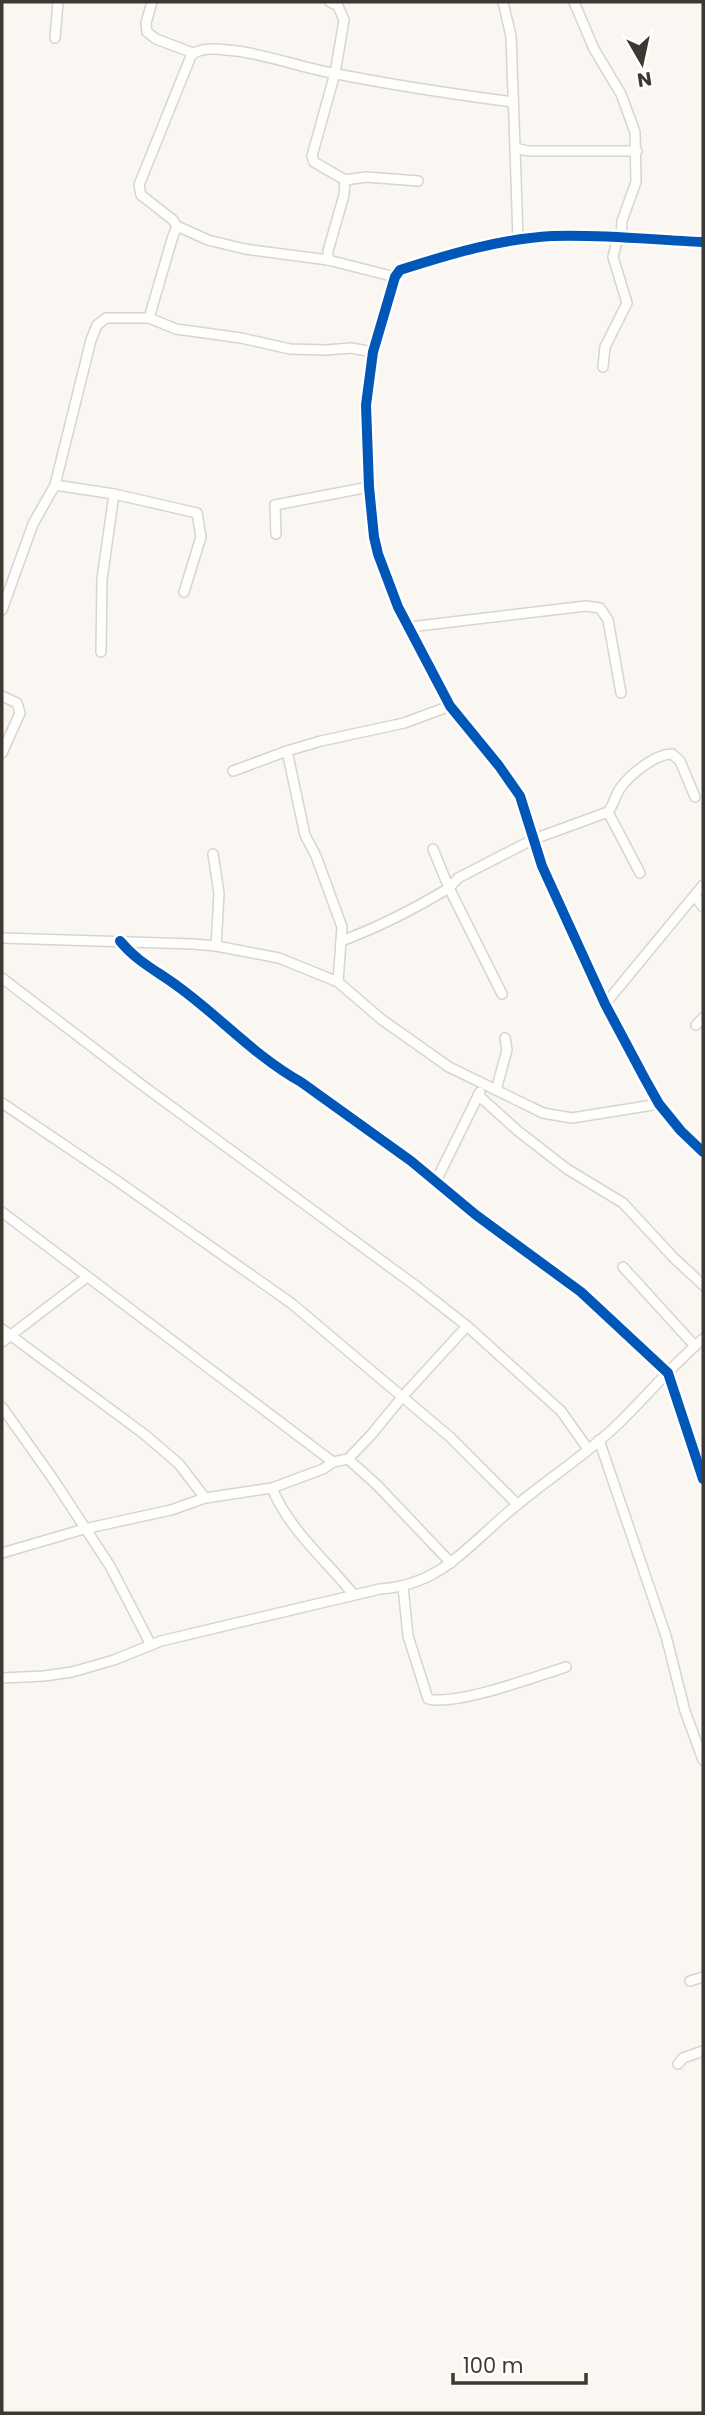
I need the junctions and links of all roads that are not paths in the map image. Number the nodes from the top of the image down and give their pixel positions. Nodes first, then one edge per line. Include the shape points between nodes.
1 (58, 2) edge
2 (152, 2) edge
3 (330, 2) edge
4 (503, 2) edge
5 (575, 2) edge
6 (55, 38) dead end
7 (193, 53) junction
8 (335, 73) junction
9 (513, 102) junction
10 (515, 148) junction
11 (637, 151) junction
12 (345, 180) junction
13 (418, 181) dead end
14 (177, 226) junction
15 (620, 237) junction
16 (518, 240) junction
17 (703, 242) edge
18 (328, 260) junction
19 (395, 277) junction
20 (149, 318) junction
21 (373, 352) junction
22 (603, 368) dead end
23 (55, 485) junction
24 (369, 487) junction
25 (114, 494) junction
26 (275, 534) dead end
27 (184, 592) dead end
28 (2, 610) edge
29 (410, 627) junction
30 (101, 652) dead end
31 (621, 692) dead end
32 (2, 696) edge
33 (450, 706) junction
34 (287, 751) junction
35 (2, 753) edge
36 (233, 771) dead end
37 (695, 797) dead end
38 (608, 812) junction
39 (534, 839) junction
40 (433, 849) dead end
41 (213, 854) dead end
42 (640, 873) dead end
43 (703, 885) edge
44 (449, 888) junction
45 (695, 896) junction
46 (703, 908) edge
47 (2, 938) edge
48 (120, 941) junction
49 (341, 941) junction
50 (216, 946) junction
51 (2, 978) edge
52 (338, 982) junction
53 (502, 994) dead end
54 (605, 1004) junction
55 (505, 1038) dead end
56 (483, 1084) junction
57 (496, 1090) junction
58 (478, 1095) junction
59 (2, 1103) edge
60 (659, 1104) junction
61 (703, 1152) edge
62 (436, 1181) junction
63 (2, 1212) edge
64 (623, 1268) dead end
65 (87, 1276) junction
66 (703, 1285) edge
67 (467, 1326) junction
68 (2, 1329) edge
69 (11, 1335) junction
70 (703, 1339) edge
71 (2, 1342) edge
72 (695, 1346) junction
73 (668, 1373) junction
74 (403, 1396) junction
75 (2, 1407) edge
76 (599, 1440) junction
77 (588, 1449) junction
78 (348, 1459) junction
79 (332, 1462) junction
80 (703, 1479) edge
81 (272, 1488) junction
82 (205, 1497) junction
83 (517, 1504) junction
84 (84, 1529) junction
85 (2, 1553) edge
86 (451, 1563) junction
87 (403, 1587) junction
88 (355, 1595) junction
89 (151, 1645) junction
90 (566, 1667) dead end
91 (2, 1678) edge
92 (703, 1760) edge
93 (703, 1977) edge
94 (690, 1982) dead end
95 (703, 2051) edge
96 (678, 2064) dead end

1 - 6 street
2 - 7 street via 147,32
3 - 8 street via 338,6 344,20
4 - 9 street via 511,36
5 - 11 street via 632,117
7 - 8 street via 237,51
7 - 14 street via 139,185 141,195
8 - 9 street
8 - 12 street via 312,156 314,162
9 - 10 street
10 - 11 street
10 - 16 street
11 - 15 street via 636,183
12 - 13 street
12 - 18 street
14 - 18 street via 245,249
14 - 20 street
15 - 16 street
15 - 17 street
15 - 22 street via 613,257 627,303 605,347
16 - 19 street via 436,258 400,270
18 - 19 street
19 - 21 street
20 - 21 street via 176,329 290,349
20 - 23 street via 106,318 97,325
21 - 24 street via 366,405
23 - 25 street
23 - 28 street via 33,524
24 - 26 street via 275,505
24 - 29 street via 374,537 398,607
25 - 27 street via 197,513 201,537
25 - 30 street via 102,579
29 - 31 street via 600,608 607,620
29 - 33 street
32 - 35 street via 17,703 20,713
33 - 34 street via 404,723
33 - 39 street via 520,796
34 - 36 street
34 - 49 street via 305,835 342,927
37 - 38 street via 680,761 663,754 619,789
38 - 39 street
38 - 42 street
39 - 44 street via 458,878
39 - 54 street
40 - 44 street
41 - 50 street via 219,893
43 - 45 street
44 - 49 street via 407,913
44 - 53 street
45 - 46 street
45 - 54 street
47 - 48 street
48 - 50 street
48 - 62 street via 132,956 180,988 282,1071
49 - 52 street
50 - 52 street via 279,958
51 - 67 street
52 - 56 street via 392,1027 449,1067
54 - 60 street
55 - 57 street via 507,1050
56 - 57 street
56 - 58 street
57 - 60 street via 543,1113 572,1118
58 - 62 street
58 - 66 street via 567,1169 623,1203
59 - 74 street via 291,1303
60 - 61 street
62 - 73 street via 581,1292
63 - 65 street
64 - 72 street
65 - 69 street
65 - 79 street
67 - 74 street
67 - 77 street via 561,1411
68 - 69 street
69 - 71 street
69 - 82 street via 144,1434 179,1464
70 - 72 street
72 - 73 street
73 - 76 street
73 - 80 street
74 - 78 street
74 - 83 street
75 - 84 street
76 - 77 street
76 - 92 street
77 - 83 street
78 - 79 street
78 - 86 street
79 - 81 street
81 - 82 street
81 - 88 street via 299,1534
82 - 84 street via 171,1510
83 - 86 street
84 - 85 street
84 - 89 street via 110,1566
86 - 87 street
87 - 88 street
87 - 90 street via 408,1636 428,1699 457,1699
88 - 89 street
89 - 91 street via 72,1672
93 - 94 street
95 - 96 street

